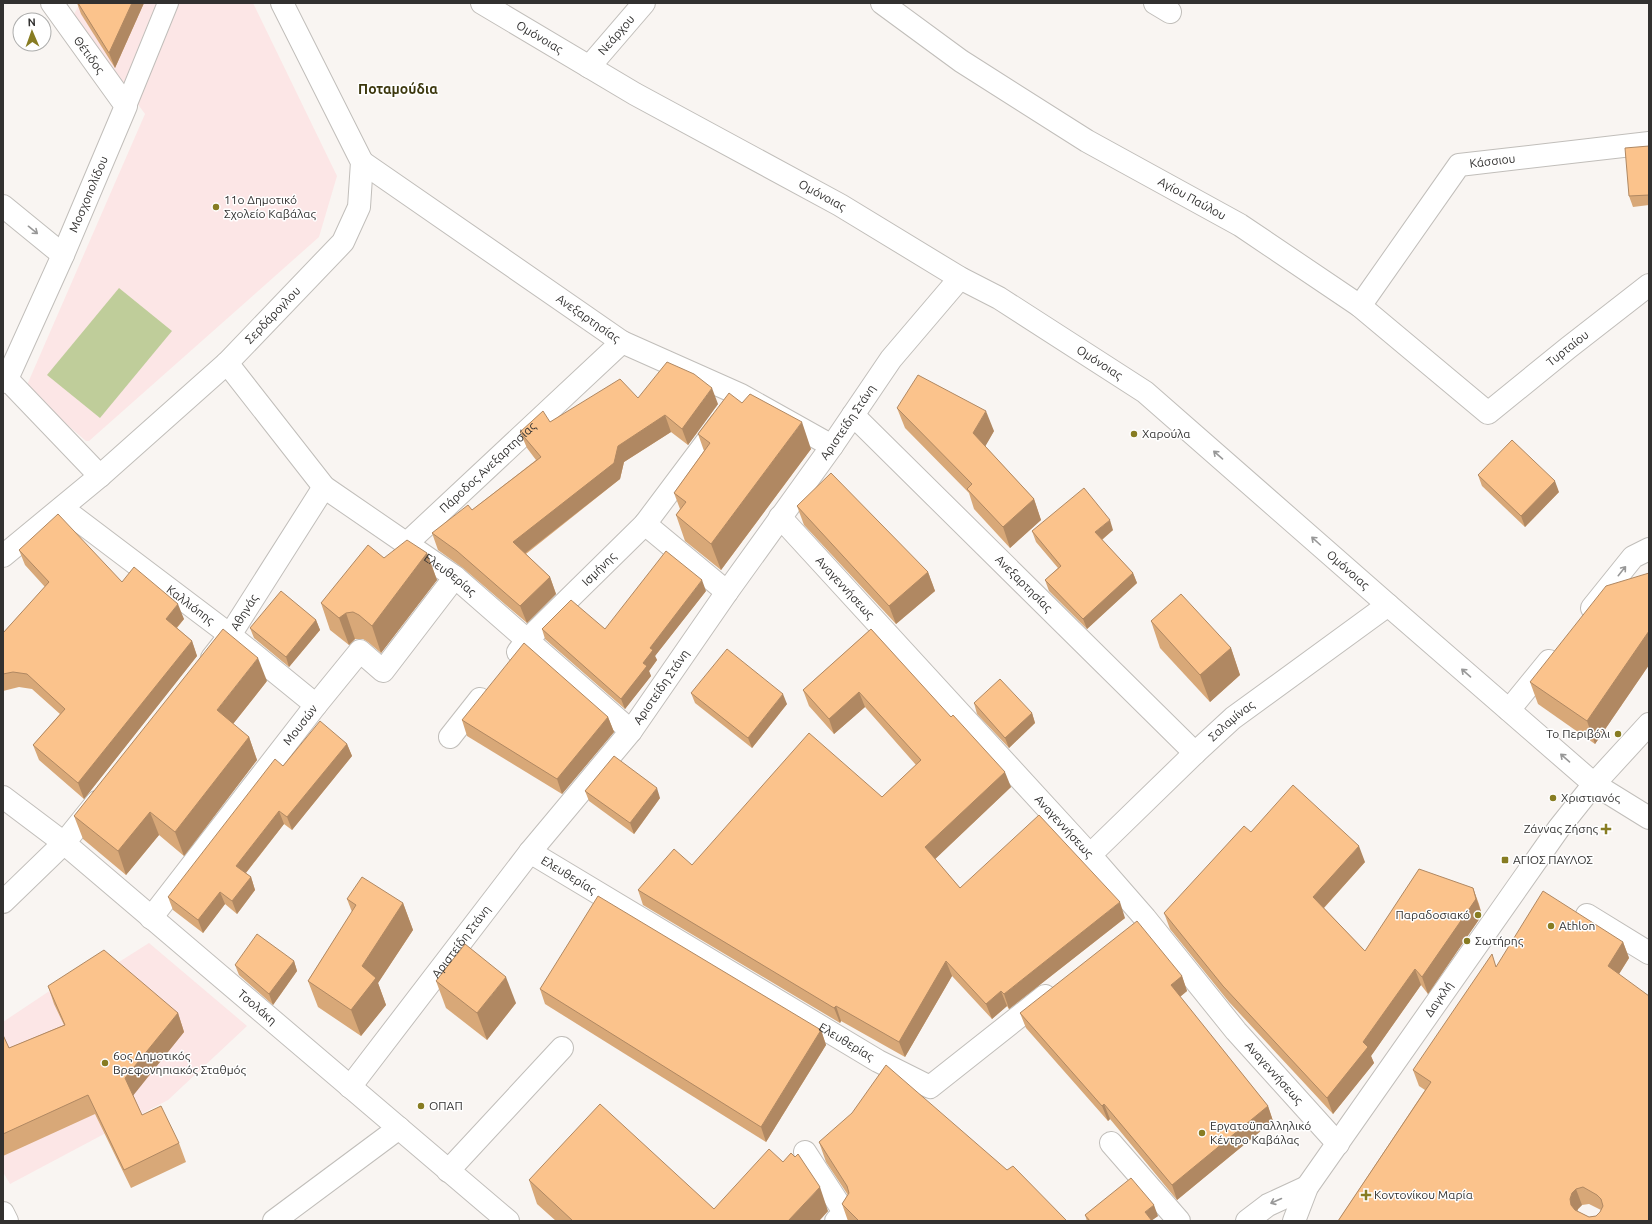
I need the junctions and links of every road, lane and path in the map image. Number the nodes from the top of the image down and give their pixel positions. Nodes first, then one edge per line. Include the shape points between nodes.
1 (52, 3) edge
2 (168, 3) edge
3 (282, 3) edge
4 (482, 3) edge
5 (644, 3) edge
6 (882, 3) edge
7 (589, 67) junction
8 (126, 106) junction
9 (1649, 143) edge
10 (362, 162) junction
11 (3, 206) edge
12 (63, 255) junction
13 (960, 278) junction
14 (1649, 285) edge
15 (1360, 306) junction
16 (622, 342) junction
17 (227, 364) junction
18 (5, 381) edge
19 (741, 395) junction
20 (1488, 413) joint
21 (853, 415) junction
22 (832, 446) junction
23 (100, 476) junction
24 (324, 487) junction
25 (62, 508) junction
26 (780, 517) junction
27 (645, 524) junction
28 (406, 544) junction
29 (1649, 549) edge
30 (3, 556) edge
31 (455, 577) junction
32 (727, 592) junction
33 (1388, 605) junction
34 (1578, 624) edge
35 (230, 635) junction
36 (527, 640) junction
37 (1564, 643) edge
38 (508, 665) edge
39 (201, 672) edge
40 (493, 683) edge
41 (316, 705) junction
42 (1509, 710) junction
43 (1649, 724) edge
44 (631, 732) junction
45 (450, 737) dead end
46 (1195, 753) junction
47 (1594, 784) junction
48 (108, 788) edge
49 (3, 797) edge
50 (1649, 818) edge
51 (64, 843) junction
52 (530, 852) junction
53 (1090, 855) junction
54 (3, 902) edge
55 (1587, 915) dead end
56 (151, 918) junction
57 (1145, 918) junction
58 (1126, 932) edge
59 (1649, 953) edge
60 (1059, 985) edge
61 (562, 1048) dead end
62 (350, 1087) junction
63 (399, 1128) junction
64 (1112, 1143) dead end
65 (1338, 1144) junction
66 (805, 1152) dead end
67 (448, 1171) junction
68 (1307, 1187) junction
69 (3, 1213) edge
70 (7, 1221) edge
71 (274, 1221) edge
72 (508, 1221) edge
73 (836, 1221) edge
74 (1179, 1221) edge
75 (1247, 1221) edge
76 (1294, 1221) edge

1 - 8 street, Θέτιδος
2 - 8 street, Μοσχοπολίδου
3 - 10 street
4 - 7 street, Ομόνοιας
5 - 7 street, Νεάρχου
6 - 15 street, Αγίου Παύλου via 967,66 1087,141 1240,225
7 - 13 street, Ομόνοιας via 840,205
8 - 12 street, Μοσχοπολίδου
9 - 15 street, Κάσσιου via 1459,165
10 - 16 street, Ανεξαρτησίας
10 - 17 street, Σερδάρογλου via 359,207 343,242
11 -> 12 street
12 - 18 street, Μοσχοπολίδου
13 - 21 street, Αριστείδη Στάνη via 892,359
33 -> 13 street, Ομόνοιας via 1145,392 999,298
14 - 20 street, Τυρταίου
15 - 20 street, Αγίου Παύλου
16 - 19 street, Ανεξαρτησίας
16 - 28 street, Πάροδος Ανεξαρτησίας
17 - 23 street, Σερδάρογλου
17 - 24 street, Ελευθερίας
18 - 23 street
19 - 22 street, Ανεξαρτησίας
19 - 27 street, Ισμήνης
21 - 22 street, Αριστείδη Στάνη
21 - 46 street, Ανεξαρτησίας
22 - 26 street, Αριστείδη Στάνη
23 - 25 street, Σερδάρογλου
24 - 28 street, Ελευθερίας
24 - 35 street, Αθηνάς
25 - 30 street, Σερδάρογλου
25 - 35 street, Καλλιόπης
26 - 32 street, Αριστείδη Στάνη
26 - 53 street, Αναγεννήσεως
27 - 32 street
27 - 36 street, Ισμήνης
28 - 31 street, Ελευθερίας
34 -> 29 street via 1633,557
31 - 36 street, Ελευθερίας
31 - 41 street, Μουσών via 383,671 360,651
32 - 44 street, Αριστείδη Στάνη
42 -> 33 street, Ομόνοιας
33 - 46 street, Σαλαμίνας via 1233,718
35 - 39 street, Αθηνάς
35 - 41 street, Καλλιόπης
36 - 38 street, Ισμήνης
36 - 44 street, Ελευθερίας
37 - 42 street
40 - 45 street
41 - 56 street, Μουσών
47 -> 42 street, Ομόνοιας
43 - 47 street, Δαγκλή
44 - 52 street, Αριστείδη Στάνη
46 - 53 street, Σαλαμίνας
47 - 50 street, Ομόνοιας
47 - 65 street, Δαγκλή via 1559,828
48 - 51 street
49 - 51 street, Τσολάκη
51 - 54 street
51 - 56 street, Τσολάκη
52 - 60 street, Ελευθερίας via 878,1061 930,1087
52 - 62 street, Αριστείδη Στάνη
53 - 57 street, Αναγεννήσεως
55 - 59 street
56 - 62 street, Τσολάκη
57 - 58 street
57 - 65 street, Αναγεννήσεως via 1236,1030
61 - 67 street
62 - 63 street, Τσολάκη
63 - 67 street, Τσολάκη
63 - 71 street
64 - 74 street
65 - 68 street, Δαγκλή
66 - 73 street via 844,1212
67 - 72 street, Τσολάκη
68 -> 75 street via 1268,1204
68 - 76 street, Δαγκλή
69 - 70 street

